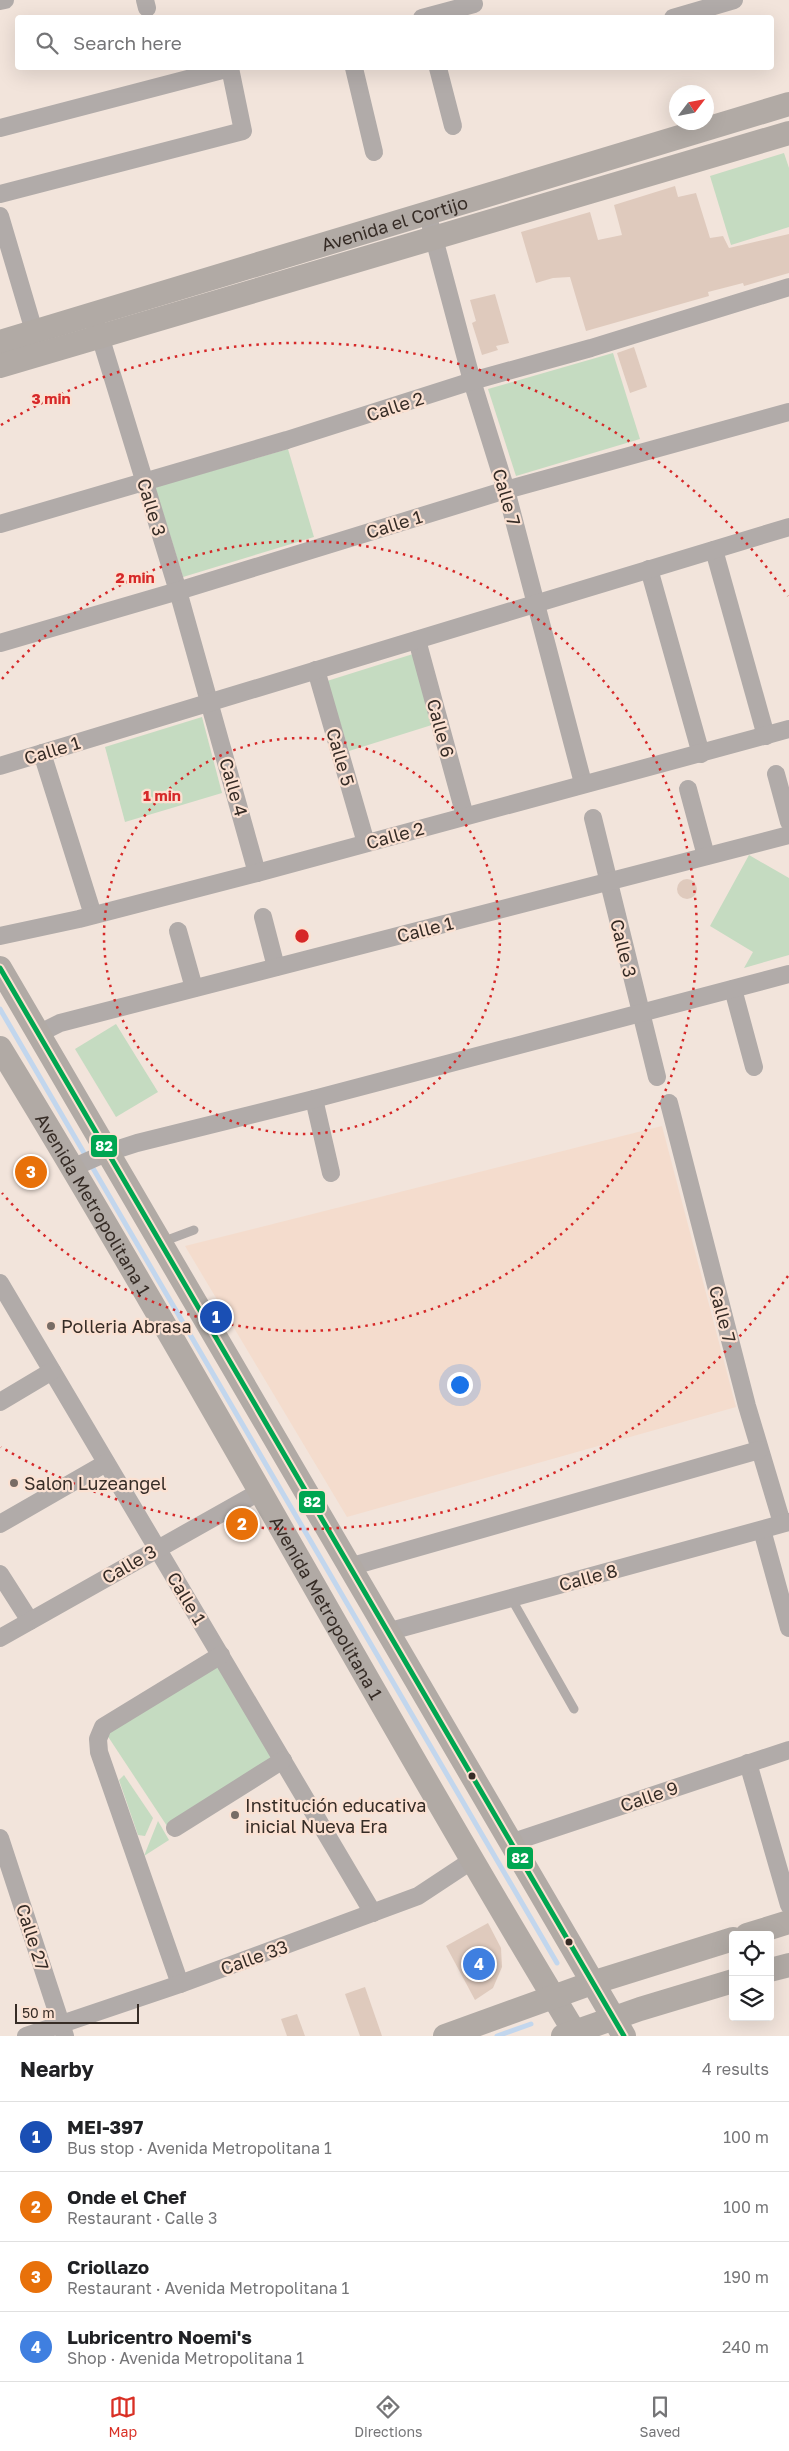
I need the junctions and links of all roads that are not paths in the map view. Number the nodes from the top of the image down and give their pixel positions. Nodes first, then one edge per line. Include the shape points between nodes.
1 (5, 0) edge
2 (734, 0) edge
3 (0, 1) edge
4 (474, 4) dead end
5 (432, 15) edge
6 (683, 15) edge
7 (222, 70) edge
8 (230, 70) edge
9 (354, 70) edge
10 (439, 70) edge
11 (789, 104) edge
12 (453, 126) dead end
13 (0, 128) edge
14 (789, 133) edge
15 (374, 152) dead end
16 (0, 194) edge
17 (428, 212) junction
18 (0, 216) edge
19 (434, 236) junction
20 (789, 287) edge
21 (96, 325) junction
22 (34, 331) junction
23 (0, 342) edge
24 (0, 366) edge
25 (472, 381) junction
26 (789, 412) edge
27 (144, 481) junction
28 (506, 490) junction
29 (0, 524) edge
30 (789, 527) edge
31 (714, 550) junction
32 (649, 569) junction
33 (178, 591) junction
34 (535, 604) junction
35 (417, 640) junction
36 (0, 644) edge
37 (316, 670) junction
38 (210, 702) junction
39 (789, 729) edge
40 (766, 736) junction
41 (42, 753) junction
42 (701, 754) junction
43 (0, 766) edge
44 (776, 774) dead end
45 (584, 783) junction
46 (688, 789) dead end
47 (466, 816) junction
48 (593, 818) dead end
49 (789, 822) edge
50 (789, 835) edge
51 (366, 843) junction
52 (706, 856) junction
53 (258, 873) junction
54 (608, 882) junction
55 (93, 916) junction
56 (263, 917) dead end
57 (178, 931) dead end
58 (0, 936) edge
59 (276, 967) junction
60 (0, 968) edge
61 (789, 974) edge
62 (194, 988) junction
63 (733, 989) junction
64 (640, 1013) junction
65 (38, 1034) junction
66 (0, 1048) edge
67 (754, 1067) dead end
68 (657, 1077) dead end
69 (314, 1099) junction
70 (669, 1103) dead end
71 (103, 1154) junction
72 (75, 1167) junction
73 (331, 1173) dead end
74 (194, 1230) dead end
75 (142, 1252) junction
76 (0, 1283) edge
77 (52, 1371) junction
78 (0, 1402) edge
79 (759, 1450) junction
80 (106, 1463) junction
81 (259, 1492) junction
82 (785, 1522) edge
83 (0, 1524) edge
84 (762, 1530) junction
85 (156, 1549) junction
86 (349, 1566) junction
87 (0, 1574) edge
88 (511, 1598) junction
89 (30, 1621) junction
90 (789, 1628) edge
91 (387, 1632) junction
92 (0, 1638) edge
93 (221, 1656) junction
94 (574, 1709) dead end
95 (789, 1750) edge
96 (283, 1760) junction
97 (748, 1763) junction
98 (175, 1828) dead end
99 (0, 1838) edge
100 (510, 1843) junction
101 (474, 1859) junction
102 (789, 1905) edge
103 (373, 1913) junction
104 (789, 1922) edge
105 (760, 1931) edge
106 (729, 1940) edge
107 (789, 1965) edge
108 (774, 1969) edge
109 (592, 1983) junction
110 (180, 1984) junction
111 (729, 1984) edge
112 (553, 1998) junction
113 (619, 2027) edge
114 (63, 2030) edge
115 (572, 2035) edge
116 (26, 2036) edge
117 (445, 2036) edge

1 - 3 street
2 - 6 street
4 - 5 street
7 - 13 street
8 - 16 street via 243,131
9 - 15 street
10 - 12 street
11 - 17 street, Avenida el Cortijo
14 - 19 street, Avenida el Cortijo
17 - 19 street, Calle 7
17 - 21 street, Avenida el Cortijo
18 - 22 street
19 - 21 street, Avenida el Cortijo
19 - 25 street, Calle 7
20 - 25 street, Calle 2
21 - 22 street, Avenida el Cortijo
21 - 24 street, Avenida el Cortijo
21 - 27 street, Calle 3
22 - 23 street, Avenida el Cortijo
25 - 27 street, Calle 2
25 - 28 street, Calle 7
26 - 28 street, Calle 1
27 - 29 street, Calle 2
27 - 33 street, Calle 3
28 - 33 street, Calle 1
28 - 34 street, Calle 7
30 - 31 street, Calle 1
31 - 32 street, Calle 1
31 - 40 street
32 - 34 street, Calle 1
32 - 42 street
33 - 36 street, Calle 1
33 - 38 street, Calle 3
34 - 35 street, Calle 1
34 - 45 street, Calle 7
35 - 37 street, Calle 1
35 - 47 street, Calle 6
37 - 38 street, Calle 1
37 - 51 street, Calle 5
38 - 41 street, Calle 1
38 - 53 street, Calle 4
39 - 40 street, Calle 2
40 - 42 street, Calle 2
41 - 43 street, Calle 1
41 - 55 street
42 - 45 street, Calle 2
44 - 49 street
45 - 47 street, Calle 2
46 - 52 street
47 - 51 street, Calle 2
48 - 54 street, Calle 3
50 - 52 street, Calle 1
51 - 53 street, Calle 2
52 - 54 street, Calle 1
53 - 55 street, Calle 2
54 - 59 street, Calle 1
54 - 64 street, Calle 3
55 - 58 street, Calle 2
56 - 59 street
57 - 62 street
59 - 62 street, Calle 1
60 - 65 street, Avenida Metropolitana 1
61 - 63 street
62 - 65 street, Calle 1 via 60,1023
63 - 64 street
63 - 67 street
64 - 68 street, Calle 3
64 - 69 street
65 - 71 street, Avenida Metropolitana 1
66 - 72 street, Avenida Metropolitana 1
69 - 71 street
69 - 73 street
70 - 79 street, Calle 7
71 - 72 street
71 - 75 street, Avenida Metropolitana 1
72 - 75 street, Avenida Metropolitana 1
74 - 75 lane
75 - 81 street, Avenida Metropolitana 1
75 - 86 street, Avenida Metropolitana 1 via 278,1442
76 - 77 street, Calle 1
77 - 78 street
77 - 80 street, Calle 1
79 - 82 street, Calle 7
79 - 86 street
80 - 83 street
80 - 85 street, Calle 1
81 - 85 street, Calle 3
81 - 101 street, Avenida Metropolitana 1
82 - 84 street, Calle 8
84 - 88 street, Calle 8
84 - 90 street
85 - 89 street, Calle 3
85 - 93 street, Calle 1
86 - 91 street, Avenida Metropolitana 1
87 - 89 street
88 - 91 street, Calle 8
88 - 94 lane
89 - 92 street, Calle 3
91 - 100 street, Avenida Metropolitana 1
93 - 96 street, Calle 1
93 - 110 street via 103,1727 98,1738 99,1752
95 - 97 street, Calle 9
96 - 98 street
96 - 103 street, Calle 1
97 - 100 street, Calle 9
97 - 102 street
99 - 114 street, Calle 27
100 - 109 street, Avenida Metropolitana 1
101 - 103 street, Calle 33 via 418,1896
101 - 112 street, Avenida Metropolitana 1
103 - 110 street, Calle 33
104 - 105 street
106 - 109 street
107 - 108 street
109 - 112 street
109 - 113 street, Avenida Metropolitana 1
110 - 114 street, Calle 33
111 - 113 street
112 - 115 street, Avenida Metropolitana 1
112 - 117 street
113 - 115 street
114 - 116 street, Calle 33

